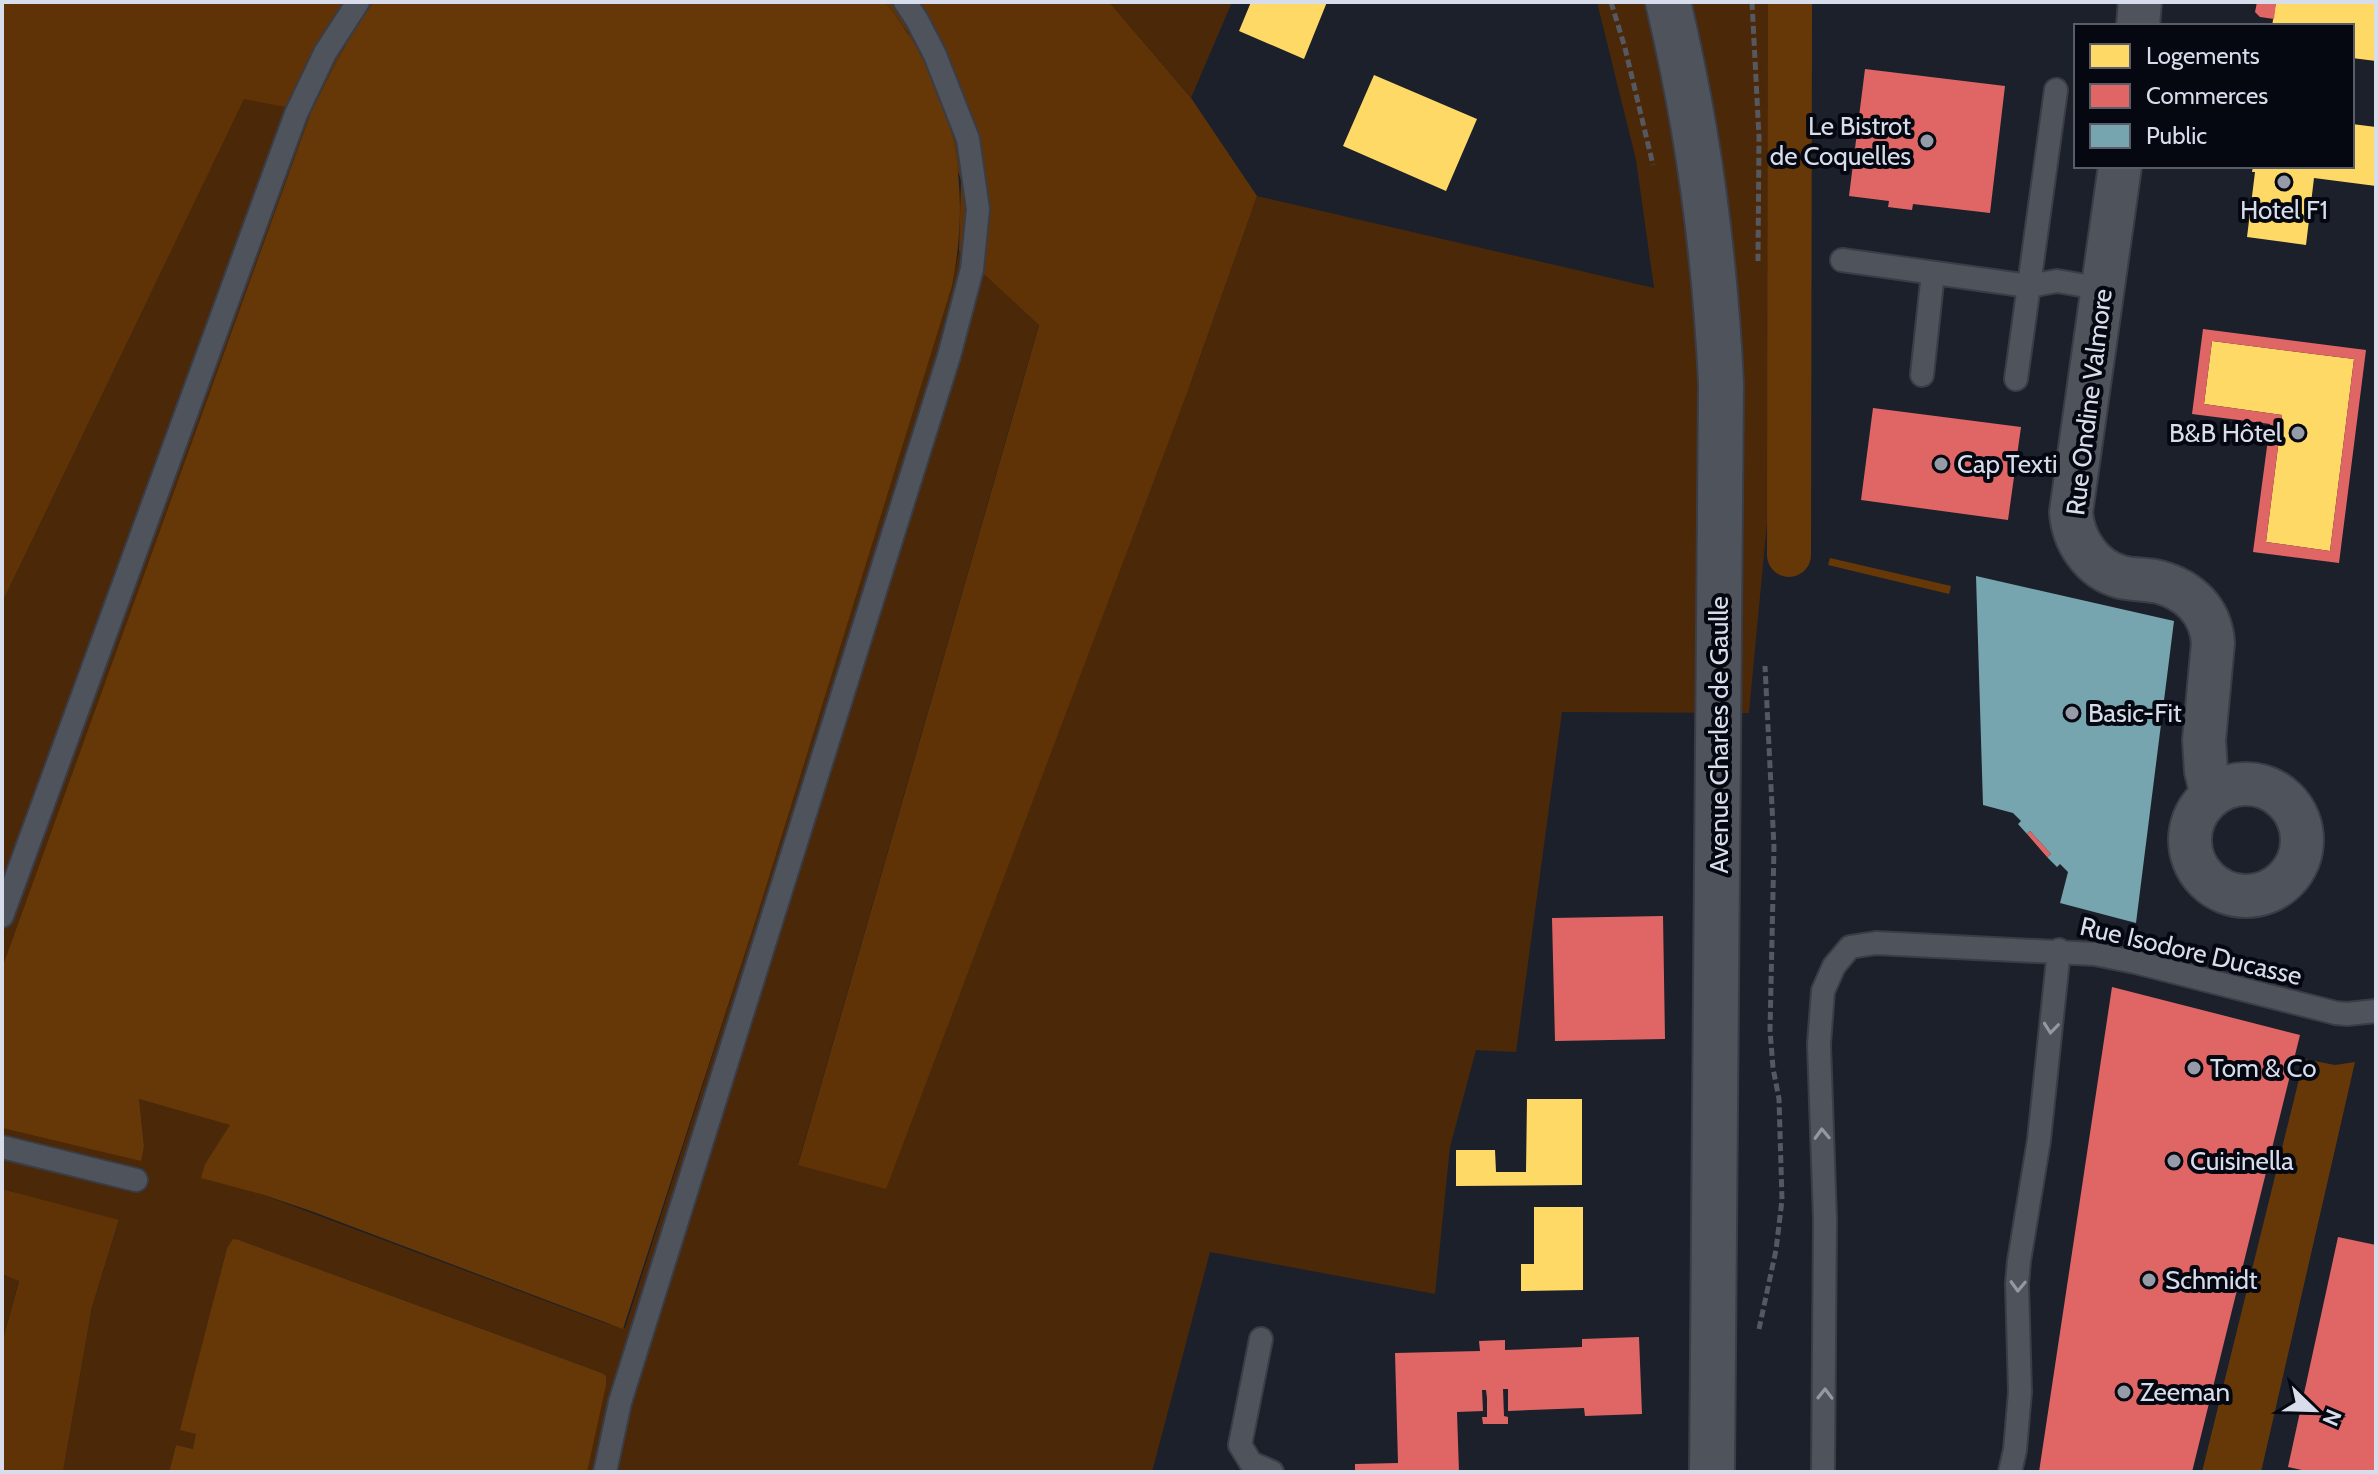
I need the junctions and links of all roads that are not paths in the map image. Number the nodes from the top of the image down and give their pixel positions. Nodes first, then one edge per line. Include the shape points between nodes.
1 (358, 2) edge
2 (905, 2) edge
3 (1668, 2) edge
4 (2140, 2) edge
5 (2138, 24) edge
6 (2056, 90) dead end
7 (2120, 168) edge
8 (1842, 260) dead end
9 (1933, 273) junction
10 (2029, 286) junction
11 (2104, 289) junction
12 (1922, 375) dead end
13 (2016, 379) dead end
14 (2212, 795) dead end
15 (2, 916) edge
16 (2059, 950) junction
17 (2376, 1011) edge
18 (2, 1147) edge
19 (136, 1180) dead end
20 (1261, 1339) dead end
21 (605, 1472) edge
22 (1272, 1472) edge
23 (1712, 1472) edge
24 (1823, 1472) edge
25 (2010, 1472) edge

1 - 15 lane via 325,53 296,114
2 - 21 lane via 935,55 968,139 978,209 972,269 620,1402
3 - 23 main road, Avenue Charles de Gaulle via 1705,202 1721,384
4 - 5 street
6 - 10 lane
7 - 11 street, Rue Ondine Valmore
8 - 9 lane
9 - 10 lane
9 - 12 lane
10 - 11 lane via 2057,281
10 - 13 lane
11 - 14 street, Rue Ondine Valmore via 2072,529 2085,552 2105,570 2174,587 2206,614 2213,643 2204,756
16 - 17 lane, Rue Isodore Ducasse via 2123,959 2336,1013
24 -> 16 lane, Rue Isodore Ducasse via 1825,1220 1819,1044 1823,991 1834,966 1850,947 1876,943
16 -> 25 lane via 2037,1161 2019,1261 2020,1392
18 - 19 lane
20 - 22 lane via 1240,1445 1251,1463

